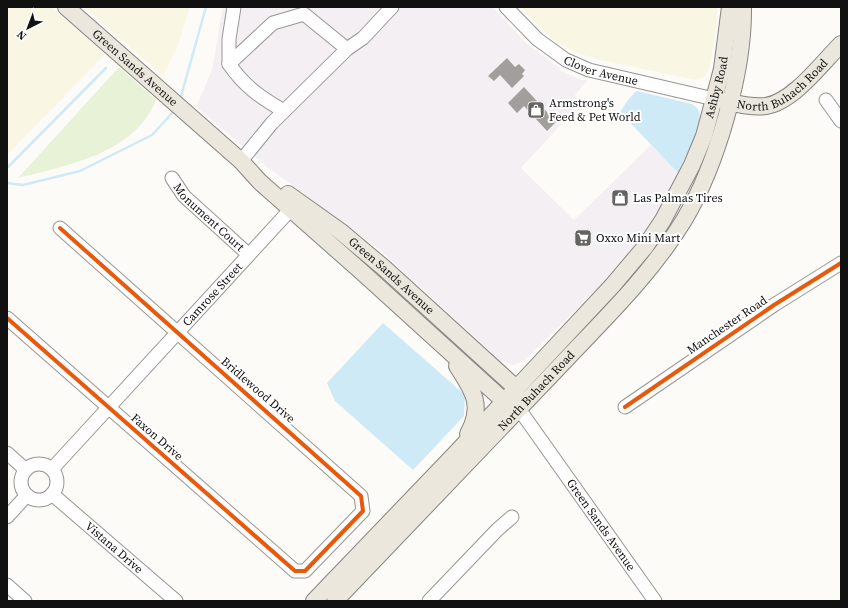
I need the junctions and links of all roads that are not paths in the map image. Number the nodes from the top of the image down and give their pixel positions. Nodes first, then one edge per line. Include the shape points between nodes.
1 (66, 7) edge
2 (234, 7) edge
3 (392, 7) edge
4 (506, 7) edge
5 (730, 7) edge
6 (743, 7) edge
7 (841, 44) edge
8 (347, 49) junction
9 (229, 64) junction
10 (826, 100) dead end
11 (722, 101) junction
12 (284, 111) junction
13 (841, 121) edge
14 (241, 161) junction
15 (712, 162) joint
16 (692, 165) joint
17 (172, 178) dead end
18 (291, 208) junction
19 (60, 228) dead end
20 (248, 254) junction
21 (635, 260) junction
22 (841, 263) edge
23 (618, 304) junction
24 (7, 318) edge
25 (177, 333) junction
26 (449, 352) junction
27 (516, 388) junction
28 (504, 401) junction
29 (108, 407) junction
30 (625, 407) dead end
31 (519, 409) junction
32 (7, 453) edge
33 (456, 453) junction
34 (52, 469) junction
35 (26, 470) junction
36 (52, 494) junction
37 (27, 495) junction
38 (7, 517) edge
39 (512, 517) dead end
40 (295, 571) joint
41 (7, 585) edge
42 (25, 601) edge
43 (176, 601) edge
44 (314, 601) edge
45 (335, 601) edge
46 (429, 601) edge
47 (655, 601) edge

1 - 14 main road, Green Sands Avenue
2 - 9 street via 229,39
3 - 8 street via 363,38
4 - 11 street, Clover Avenue via 537,39 566,60 589,70
5 - 11 main road, Ashby Road via 722,70
6 - 11 main road, Ashby Road via 740,43
7 - 11 main road, North Buhach Road via 784,99 760,106
8 - 9 street via 304,14 273,23
8 - 12 street
9 - 12 street via 241,81
10 - 13 street
11 - 15 main road, Ashby Road
11 - 16 main road, Ashby Road
12 - 14 street
14 - 18 main road, Green Sands Avenue via 260,182
14 - 27 main road, Green Sands Avenue via 340,231 378,262
15 - 23 main road, North Buhach Road via 684,219 660,255
16 - 21 main road, North Buhach Road via 663,220
17 - 20 street, Monument Court via 184,196
18 - 20 street, Camrose Street
18 - 26 main road, Green Sands Avenue
19 - 25 street, Bridlewood Drive
20 - 25 street, Camrose Street
21 - 23 main road via 637,268 621,290
21 - 27 main road, North Buhach Road
22 - 30 street, Manchester Road via 774,305
23 - 31 main road, North Buhach Road
24 - 29 street, Faxon Drive
25 - 29 street, Camrose Street
25 - 40 street, Bridlewood Drive via 362,496 363,512 305,571
26 - 28 main road, Green Sands Avenue
26 - 33 main road via 472,390 476,402 475,420
27 - 28 main road, North Buhach Road
27 - 31 main road, Green Sands Avenue
28 - 31 main road, Green Sands Avenue
28 - 33 main road, North Buhach Road
29 - 34 street, Camrose Street
29 - 40 street, Faxon Drive
31 - 45 main road, North Buhach Road
31 - 47 street, Green Sands Avenue
32 - 35 street
33 - 44 main road, North Buhach Road
34 - 35 street via 42,464 30,466
34 - 36 street via 57,478 56,490
35 - 37 street via 22,480
36 - 37 street via 37,499
36 - 43 street, Vistana Drive
37 - 38 street
39 - 46 street
41 - 42 street

